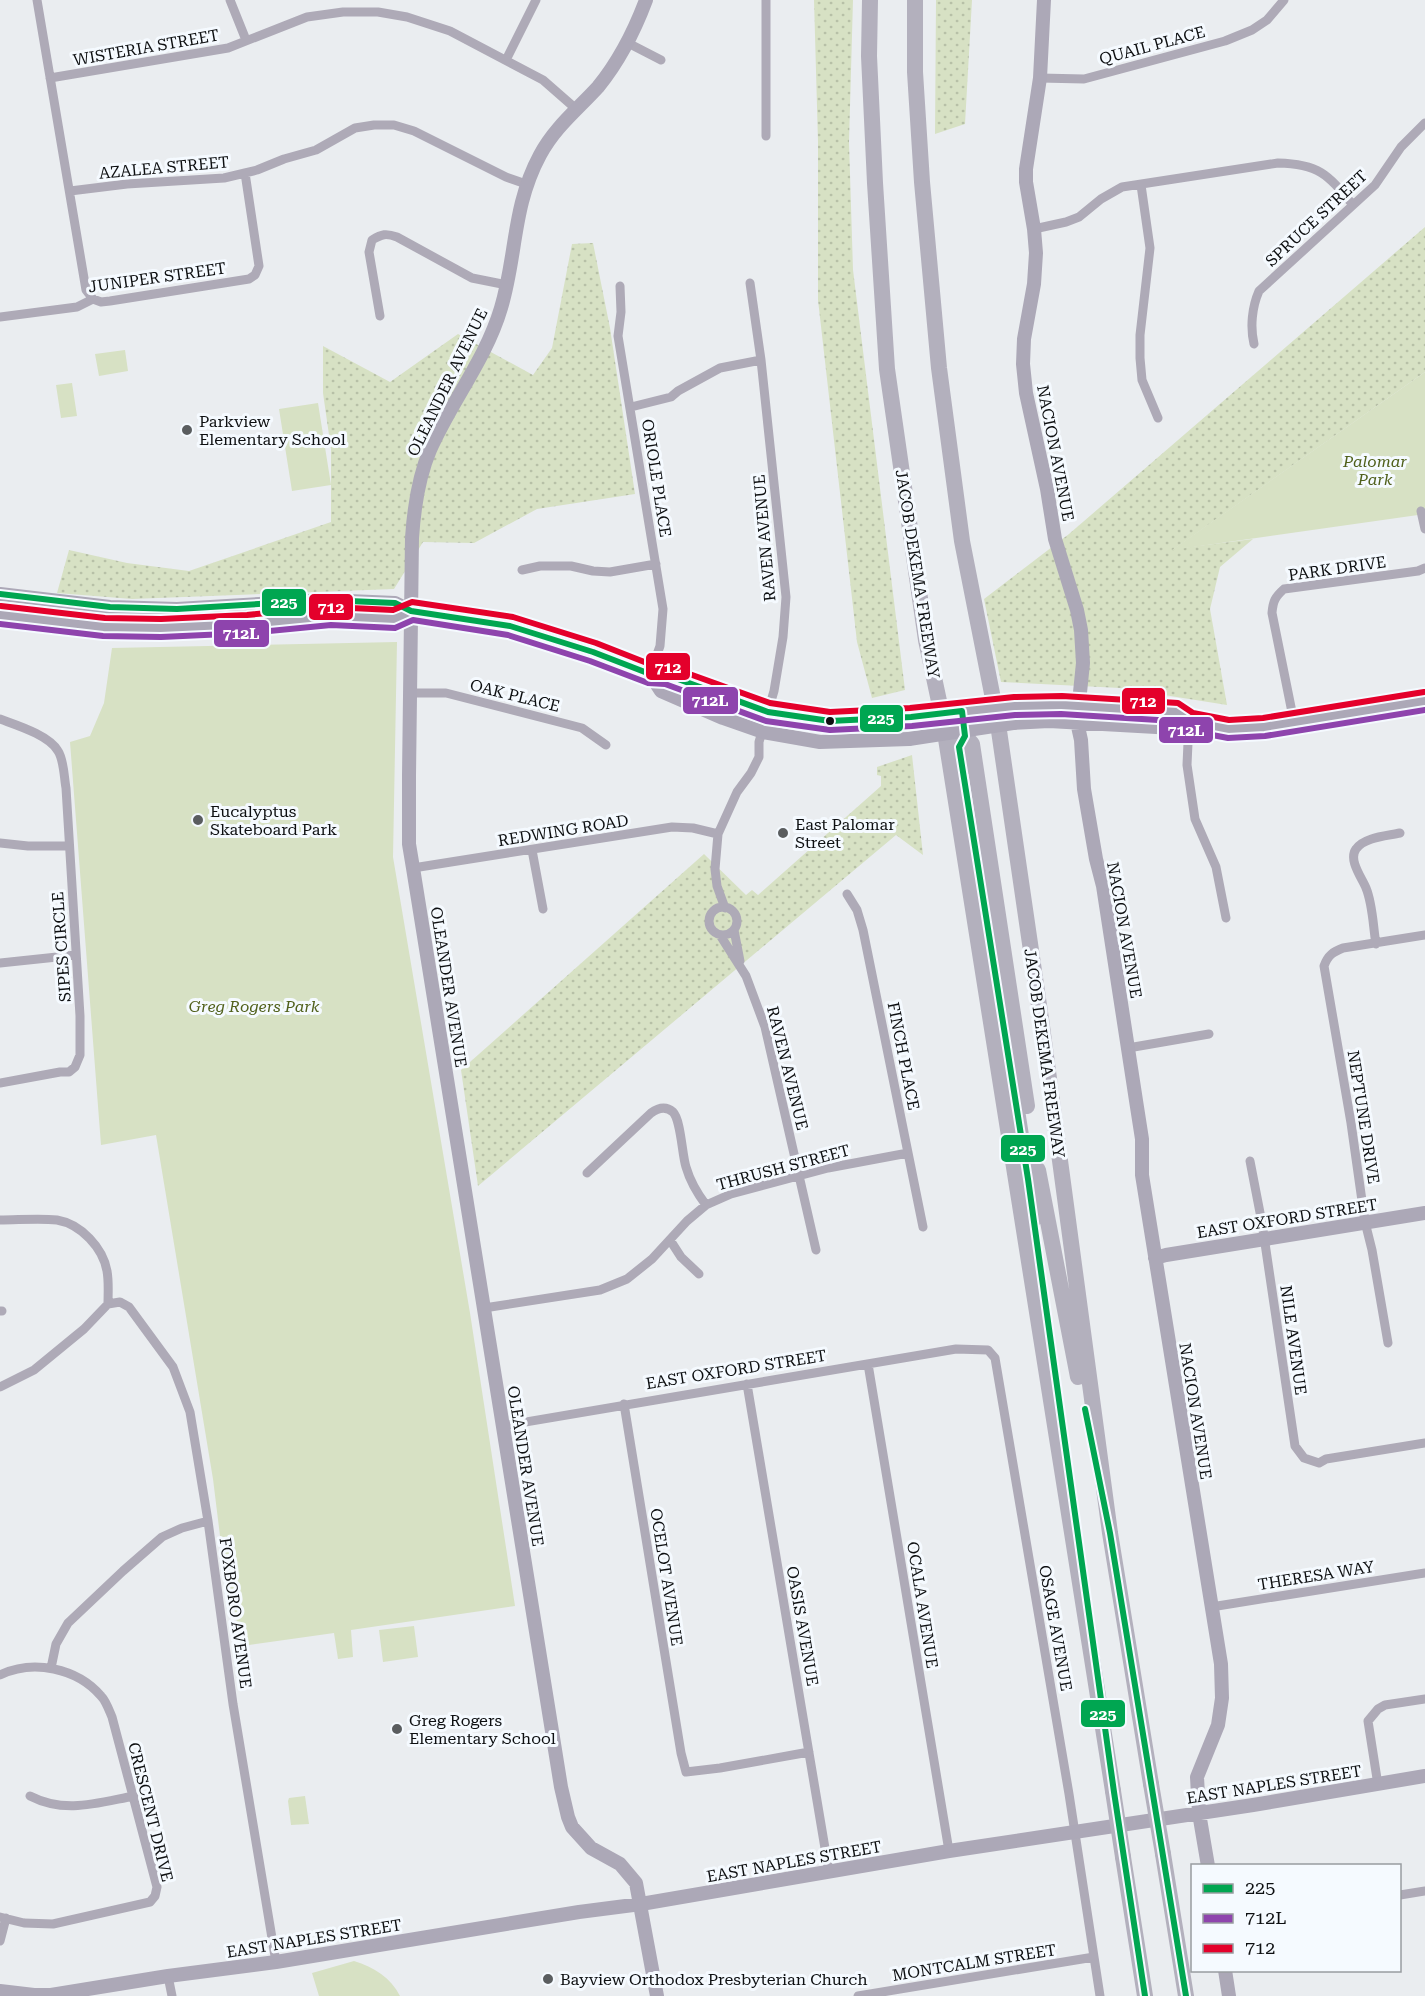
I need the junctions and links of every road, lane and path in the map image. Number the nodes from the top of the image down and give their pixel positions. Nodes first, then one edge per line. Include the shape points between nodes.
1 (37, 0) edge
2 (230, 0) edge
3 (536, 0) edge
4 (646, 0) edge
5 (766, 0) edge
6 (870, 0) edge
7 (915, 0) edge
8 (1044, 0) edge
9 (1284, 0) edge
10 (246, 40) junction
11 (628, 43) junction
12 (506, 60) junction
13 (661, 60) dead end
14 (50, 78) junction
15 (1040, 78) junction
16 (575, 108) junction
17 (1425, 123) edge
18 (765, 136) dead end
19 (245, 173) junction
20 (526, 184) junction
21 (1141, 185) junction
22 (69, 191) junction
23 (1353, 205) junction
24 (1034, 229) junction
25 (750, 283) dead end
26 (507, 285) junction
27 (620, 286) dead end
28 (93, 299) junction
29 (0, 316) edge
30 (380, 316) dead end
31 (1254, 344) dead end
32 (761, 360) junction
33 (631, 407) junction
34 (1158, 418) dead end
35 (1421, 511) dead end
36 (1425, 529) edge
37 (656, 564) junction
38 (1425, 568) edge
39 (522, 570) dead end
40 (0, 594) edge
41 (106, 607) junction
42 (411, 611) junction
43 (0, 615) edge
44 (84, 626) junction
45 (650, 674) junction
46 (410, 693) junction
47 (1425, 701) edge
48 (1079, 706) junction
49 (962, 711) junction
50 (768, 712) junction
51 (0, 720) edge
52 (1189, 721) junction
53 (1294, 722) junction
54 (1077, 723) junction
55 (763, 732) junction
56 (964, 733) junction
57 (606, 746) dead end
58 (1400, 833) dead end
59 (718, 834) junction
60 (0, 843) edge
61 (69, 846) junction
62 (532, 850) junction
63 (983, 867) junction
64 (413, 868) junction
65 (717, 885) junction
66 (847, 894) dead end
67 (725, 908) junction
68 (543, 909) dead end
69 (712, 913) junction
70 (1226, 918) dead end
71 (734, 930) junction
72 (720, 935) junction
73 (1425, 936) edge
74 (1376, 944) junction
75 (76, 955) junction
76 (0, 963) edge
77 (742, 969) junction
78 (1209, 1034) dead end
79 (1128, 1048) junction
80 (0, 1083) edge
81 (908, 1152) junction
82 (1250, 1161) dead end
83 (587, 1173) dead end
84 (799, 1175) junction
85 (706, 1205) junction
86 (1425, 1213) edge
87 (0, 1220) edge
88 (1365, 1222) junction
89 (923, 1227) dead end
90 (1264, 1239) junction
91 (670, 1240) junction
92 (816, 1250) dead end
93 (1155, 1258) junction
94 (699, 1274) dead end
95 (108, 1304) junction
96 (484, 1308) junction
97 (1388, 1343) dead end
98 (976, 1349) joint
99 (868, 1364) junction
100 (747, 1384) junction
101 (0, 1387) edge
102 (624, 1404) junction
103 (502, 1425) junction
104 (1425, 1443) edge
105 (208, 1521) junction
106 (1110, 1533) junction
107 (1425, 1573) edge
108 (1211, 1607) junction
109 (51, 1668) junction
110 (0, 1675) edge
111 (1425, 1699) edge
112 (809, 1752) junction
113 (1425, 1776) edge
114 (1378, 1785) junction
115 (1113, 1791) junction
116 (30, 1796) dead end
117 (134, 1796) junction
118 (1199, 1813) junction
119 (1074, 1832) junction
120 (949, 1851) junction
121 (1208, 1864) edge
122 (828, 1872) junction
123 (1425, 1891) edge
124 (1401, 1895) edge
125 (641, 1904) junction
126 (3, 1917) edge
127 (0, 1941) edge
128 (1094, 1957) junction
129 (276, 1962) junction
130 (1225, 1972) edge
131 (168, 1976) junction
132 (0, 1991) edge
133 (172, 1996) edge
134 (657, 1996) edge
135 (858, 1996) edge
136 (1100, 1996) edge
137 (1146, 1996) edge
138 (1186, 1996) edge
139 (1229, 1996) edge

1 - 14 street
2 - 10 street
3 - 12 street
4 - 11 street, OLEANDER AVENUE
5 - 18 street
6 - 115 highway, JACOB DEKEMA FREEWAY via 874,172 887,369 926,640 945,732
7 - 106 highway, JACOB DEKEMA FREEWAY via 915,72 939,368 962,541 998,724
8 - 15 street, NACION AVENUE
9 - 15 street, QUAIL PLACE via 1267,20 1225,41 1084,79
10 - 12 street, WISTERIA STREET via 307,17 378,12 436,26
10 - 14 street, WISTERIA STREET via 228,48
11 - 13 street
11 - 16 street, OLEANDER AVENUE via 597,87
12 - 16 street, WISTERIA STREET via 543,80
14 - 22 street
15 - 24 street, NACION AVENUE via 1026,169
16 - 20 street, OLEANDER AVENUE via 541,153
17 - 23 street, SPRUCE STREET via 1401,147 1375,185
19 - 20 street, AZALEA STREET via 316,150 355,128 384,124 414,131
19 - 22 street, AZALEA STREET
19 - 28 street, JUNIPER STREET via 260,266 255,275 110,301
20 - 26 street, OLEANDER AVENUE
21 - 23 street via 1297,163 1329,177
21 - 24 street via 1122,187 1079,217
21 - 34 street via 1150,248 1140,358 1144,384
22 - 28 street via 86,290
23 - 31 street, SPRUCE STREET via 1259,291 1251,333
24 - 48 street, NACION AVENUE via 1036,270 1023,364 1055,539 1081,630
25 - 32 street, RAVEN AVENUE
26 - 30 street via 472,278 398,237 381,234 372,240 369,252
26 - 42 street, OLEANDER AVENUE via 493,330 419,480 413,517
27 - 33 street, ORIOLE PLACE via 618,336
28 - 29 street, JUNIPER STREET via 77,307
32 - 33 street via 720,368 670,397
32 - 50 street, RAVEN AVENUE via 786,597 783,637
33 - 37 street, ORIOLE PLACE
35 - 36 street
37 - 39 street via 610,572 571,566
37 - 45 street, ORIOLE PLACE via 663,628
38 - 53 street, PARK DRIVE via 1284,589 1276,596 1272,613
40 - 41 street
41 - 42 street via 177,609 326,600 395,603
41 - 44 street via 100,617
42 - 44 street via 395,619 331,616 161,628
42 - 45 street via 510,626
42 - 46 street, OLEANDER AVENUE
43 - 44 street
45 - 50 street via 667,675
45 - 55 street via 662,691
46 - 57 street, OAK PLACE via 446,693 582,728
46 - 64 street, OLEANDER AVENUE via 409,844
47 - 53 street
48 - 49 street, bridge
48 - 52 street via 1177,712
48 - 54 street, NACION AVENUE
49 - 50 street, bridge via 830,721
49 - 56 highway
50 - 55 street, RAVEN AVENUE
51 - 61 street, SIPES CIRCLE via 31,731 57,748 66,788
52 - 53 street via 1228,729
52 - 54 street via 1174,728
52 - 70 street via 1187,765 1195,819 1216,867
54 - 56 street, bridge via 1013,723
54 - 79 street, NACION AVENUE via 1084,789
55 - 56 street, bridge via 820,742
55 - 59 street, RAVEN AVENUE via 759,757
56 - 63 highway via 959,747
58 - 74 street via 1363,842 1353,855 1367,892
59 - 62 street, REDWING ROAD via 672,827
59 - 65 street, RAVEN AVENUE
60 - 61 street
61 - 75 street, SIPES CIRCLE
62 - 64 street, REDWING ROAD
62 - 68 street
63 - 106 highway via 1039,1180
63 - 115 highway
64 - 96 street, OLEANDER AVENUE
65 - 67 street, RAVEN AVENUE
65 - 69 street, RAVEN AVENUE
66 - 81 street, FINCH PLACE via 863,930
67 - 69 street
67 - 71 street via 735,915
69 - 72 street via 710,926
71 - 72 street
71 - 77 street, RAVEN AVENUE
72 - 77 street, RAVEN AVENUE
73 - 74 street
74 - 88 street, NEPTUNE DRIVE via 1343,948 1327,957 1324,966
75 - 76 street
75 - 80 street, SIPES CIRCLE via 81,1016 80,1055 75,1066 69,1072
77 - 84 street, RAVEN AVENUE via 765,1027
78 - 79 street
79 - 93 street, NACION AVENUE
81 - 84 street, THRUSH STREET
81 - 89 street, FINCH PLACE
82 - 90 street, NILE AVENUE
83 - 85 street via 651,1113 667,1109 675,1115 692,1185
84 - 85 street, THRUSH STREET
84 - 92 street, RAVEN AVENUE
85 - 91 street, THRUSH STREET
86 - 88 street, EAST OXFORD STREET
87 - 95 street via 58,1220 82,1232 95,1244 106,1266
88 - 90 street, EAST OXFORD STREET
88 - 97 street, NEPTUNE DRIVE
90 - 93 street, EAST OXFORD STREET
90 - 104 street, NILE AVENUE via 1295,1446 1304,1458 1319,1462
91 - 94 street
91 - 96 street, THRUSH STREET via 627,1279 600,1290
93 - 108 street, NACION AVENUE
95 - 101 street via 34,1370
95 - 105 street, FOXBORO AVENUE via 120,1302 129,1307 180,1381 190,1412
96 - 103 street, OLEANDER AVENUE
98 - 99 street, EAST OXFORD STREET
98 - 119 street, OSAGE AVENUE via 988,1350 995,1358
99 - 100 street, EAST OXFORD STREET
99 - 120 street, OCALA AVENUE
100 - 102 street, EAST OXFORD STREET
100 - 112 street, OASIS AVENUE
102 - 103 street, EAST OXFORD STREET
102 - 112 street, OCELOT AVENUE via 686,1772
103 - 125 street, OLEANDER AVENUE via 568,1817 586,1843 626,1869 636,1883
105 - 109 street via 162,1537 123,1571 68,1623 56,1644
105 - 129 street, FOXBORO AVENUE via 233,1704
106 - 138 highway, JACOB DEKEMA FREEWAY, bridge
107 - 108 street, THERESA WAY
108 - 118 street, NACION AVENUE via 1221,1664 1222,1698 1218,1725 1197,1777
109 - 110 street, CRESCENT DRIVE via 33,1666
109 - 117 street, CRESCENT DRIVE via 72,1674 102,1696 112,1717
111 - 114 street via 1385,1705 1368,1721
112 - 122 street, OASIS AVENUE
113 - 114 street, EAST NAPLES STREET
114 - 118 street, EAST NAPLES STREET
115 - 137 highway, JACOB DEKEMA FREEWAY, bridge
116 - 117 street via 63,1807
117 - 126 street, CRESCENT DRIVE via 157,1887 150,1902 53,1924
118 - 119 street, EAST NAPLES STREET
118 - 121 street, NACION AVENUE
119 - 120 street, EAST NAPLES STREET
119 - 128 street, OSAGE AVENUE
120 - 122 street, EAST NAPLES STREET
122 - 125 street, EAST NAPLES STREET
123 - 124 street
125 - 129 street, EAST NAPLES STREET
125 - 134 street, OLEANDER AVENUE
126 - 127 street, CRESCENT DRIVE
128 - 135 street, MONTCALM STREET
128 - 136 street, OSAGE AVENUE
129 - 131 street, EAST NAPLES STREET
130 - 139 street
131 - 132 street, EAST NAPLES STREET via 51,1995
131 - 133 street

